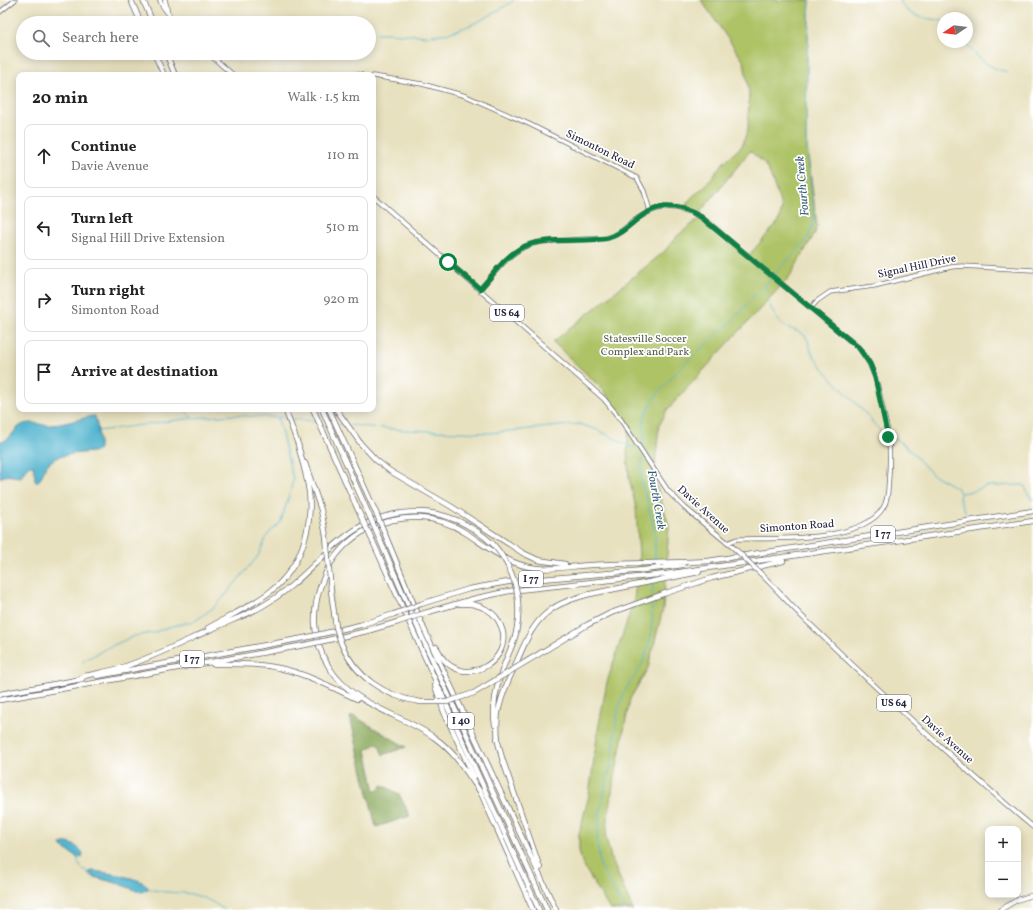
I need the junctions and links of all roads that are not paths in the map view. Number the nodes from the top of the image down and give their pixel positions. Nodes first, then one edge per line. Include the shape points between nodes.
1 (15, 0) edge
2 (131, 0) edge
3 (143, 0) edge
4 (160, 0) edge
5 (165, 0) edge
6 (0, 12) edge
7 (168, 12) junction
8 (138, 16) edge
9 (150, 16) edge
10 (171, 16) edge
11 (157, 60) edge
12 (169, 60) edge
13 (216, 60) edge
14 (163, 72) edge
15 (174, 72) edge
16 (230, 72) edge
17 (376, 76) edge
18 (376, 199) edge
19 (650, 211) junction
20 (1033, 270) edge
21 (480, 289) junction
22 (811, 308) junction
23 (286, 412) edge
24 (314, 412) edge
25 (323, 412) edge
26 (331, 412) edge
27 (338, 412) edge
28 (298, 445) junction
29 (1033, 512) edge
30 (1033, 521) edge
31 (727, 543) junction
32 (807, 555) junction
33 (589, 565) junction
34 (667, 566) junction
35 (666, 577) junction
36 (449, 606) junction
37 (424, 629) junction
38 (178, 644) junction
39 (424, 656) junction
40 (198, 664) junction
41 (80, 679) junction
42 (0, 694) edge
43 (0, 700) edge
44 (386, 712) junction
45 (498, 742) junction
46 (481, 793) junction
47 (1033, 827) edge
48 (547, 890) junction
49 (1033, 895) edge
50 (533, 910) edge
51 (539, 910) edge
52 (547, 910) edge
53 (556, 910) edge
54 (1000, 910) edge

1 - 6 street
2 - 8 highway
3 - 9 highway
4 - 7 main road
5 - 7 main road
7 - 10 main road
11 - 14 highway
12 - 15 highway
13 - 16 main road
17 - 19 street, Simonton Road via 422,84 466,96 529,124 637,178
18 - 21 main road, Davie Avenue / US 64
19 - 21 street via 608,238 540,242 522,247 509,257
19 - 22 street, Simonton Road via 673,207 693,212
20 - 22 street, Signal Hill Drive via 951,267 874,286 830,292
21 - 31 main road, Davie Avenue / US 64 via 604,399 668,491
22 - 31 street, Simonton Road via 859,348 875,377 890,447 886,504 872,519 853,530 806,537 737,539
23 - 28 highway
24 - 39 highway, I 40, bridge
25 - 52 highway, I 40, bridge via 424,642
26 - 37 highway, bridge
27 - 33 highway via 354,436 390,471 452,507 523,554 546,562
28 - 32 highway, bridge via 321,510 336,627 341,643 349,659 364,677 384,691 402,699 447,702 474,693 587,624 616,611 712,578
28 - 38 highway via 309,493 310,510 306,538 290,572 262,598
29 - 34 highway, I 77
30 - 32 highway, I 77
31 - 47 main road, Davie Avenue / US 64, bridge via 919,727
32 - 35 highway, I 77
33 - 34 highway via 646,563
33 - 44 highway via 542,568 523,565 499,556 457,528 426,518 390,520 355,537 337,554 322,581 315,610 316,637 327,663 340,682 361,699
34 - 41 highway, I 77, bridge via 508,582 470,589 326,634
35 - 36 highway, I 77 via 642,576 509,591
35 - 45 highway via 576,598 550,611 540,620 530,631 503,692 498,715
36 - 37 highway via 476,604 496,616 504,638 501,650 490,664 472,671 453,667 445,660
36 - 40 highway, I 77, bridge via 367,632
37 - 48 highway
38 - 41 highway via 131,664
38 - 45 highway, bridge via 263,606 289,588 350,532 368,522 407,512 445,515 472,527 493,544 510,569 517,593 519,614 516,634 496,689 494,723
39 - 46 highway via 444,712
39 - 51 highway, I 40
40 - 43 highway, I 77
40 - 44 highway via 247,664 283,669 314,679
41 - 42 highway, I 77
44 - 46 highway via 441,742 460,761
45 - 48 highway
46 - 50 highway
48 - 53 highway
49 - 54 main road via 1017,900

